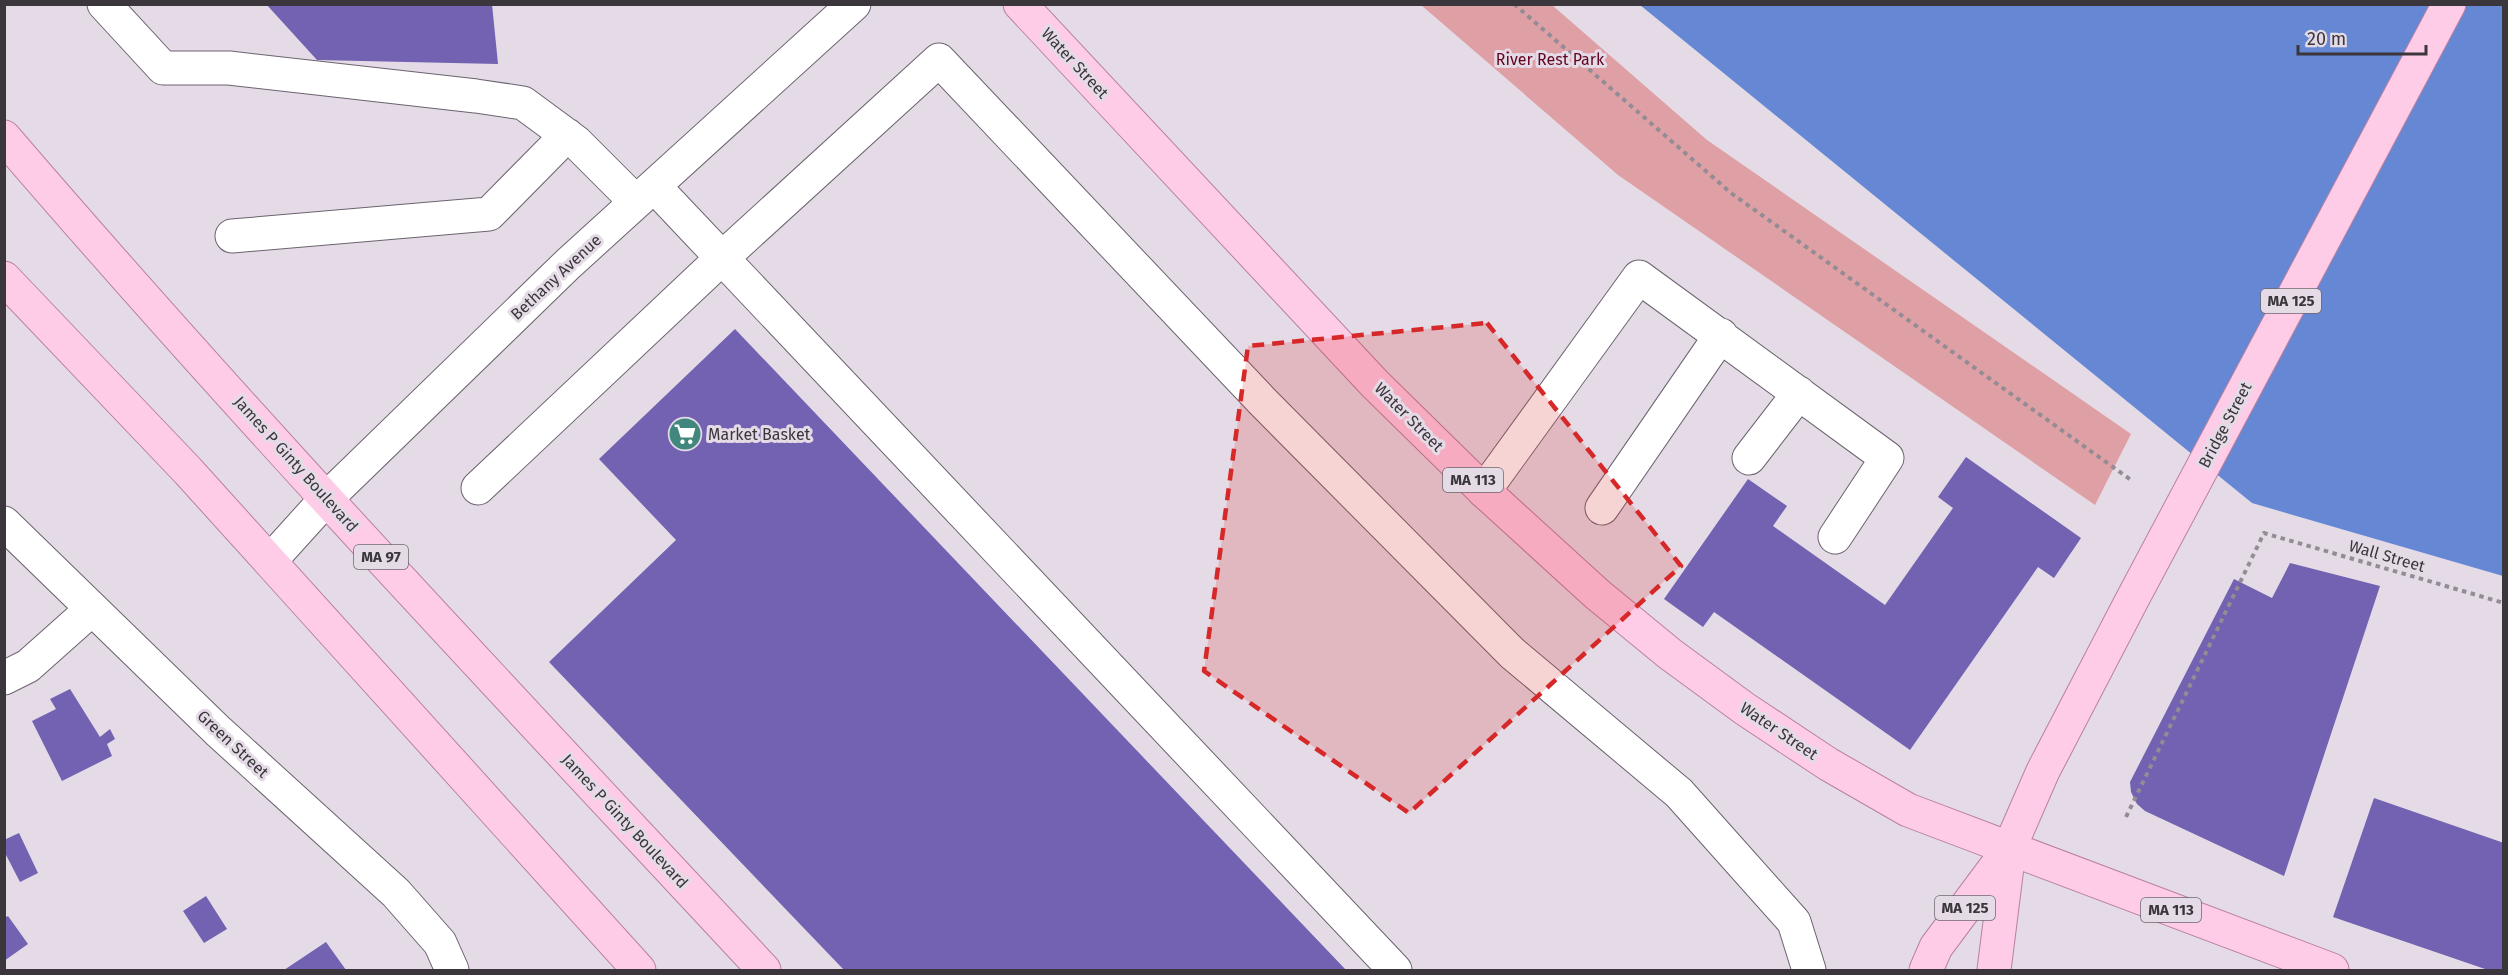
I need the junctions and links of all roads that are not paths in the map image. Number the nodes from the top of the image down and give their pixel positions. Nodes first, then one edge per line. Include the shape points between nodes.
1 (104, 4) edge
2 (854, 4) edge
3 (1020, 4) edge
4 (2449, 4) edge
5 (567, 135) junction
6 (4, 137) edge
7 (645, 194) junction
8 (232, 236) dead end
9 (722, 258) junction
10 (4, 278) edge
11 (1720, 336) junction
12 (1799, 393) junction
13 (1749, 458) dead end
14 (478, 488) dead end
15 (1484, 491) junction
16 (327, 498) junction
17 (1602, 508) dead end
18 (4, 523) edge
19 (1835, 537) dead end
20 (270, 561) junction
21 (92, 609) junction
22 (4, 678) edge
23 (2009, 849) junction
24 (452, 970) edge
25 (639, 970) edge
26 (764, 970) edge
27 (1395, 970) edge
28 (1809, 970) edge
29 (1926, 970) edge
30 (1994, 970) edge
31 (2332, 970) edge

1 - 5 street via 163,68 229,68 523,103
2 - 7 street, Bethany Avenue
3 - 15 main road, Water Street / MA 113 via 1375,384
4 - 23 main road, Bridge Street / MA 125 via 2133,598 2043,771
5 - 7 street
5 - 8 street via 489,214
6 - 16 main road, James P Ginty Boulevard / MA 97 via 122,274
7 - 9 street
7 - 16 street, Bethany Avenue
9 - 14 street
9 - 27 street
9 - 28 street via 939,60 1262,401 1512,653 1679,793 1794,922
10 - 20 main road
11 - 12 street
11 - 15 street via 1639,277
11 - 17 street
12 - 13 street
12 - 19 street via 1887,458
15 - 23 main road, Water Street / MA 113 via 1633,624 1745,709 1828,764 1908,810
16 - 20 street, Bethany Avenue
16 - 26 main road, James P Ginty Boulevard / MA 97
18 - 21 street, Green Street
20 - 25 main road
21 - 22 street via 28,666
21 - 24 street, Green Street via 218,731 396,893 440,943
23 - 29 main road, MA 125 via 1936,947
23 - 30 main road, MA 125
23 - 31 main road, MA 113

